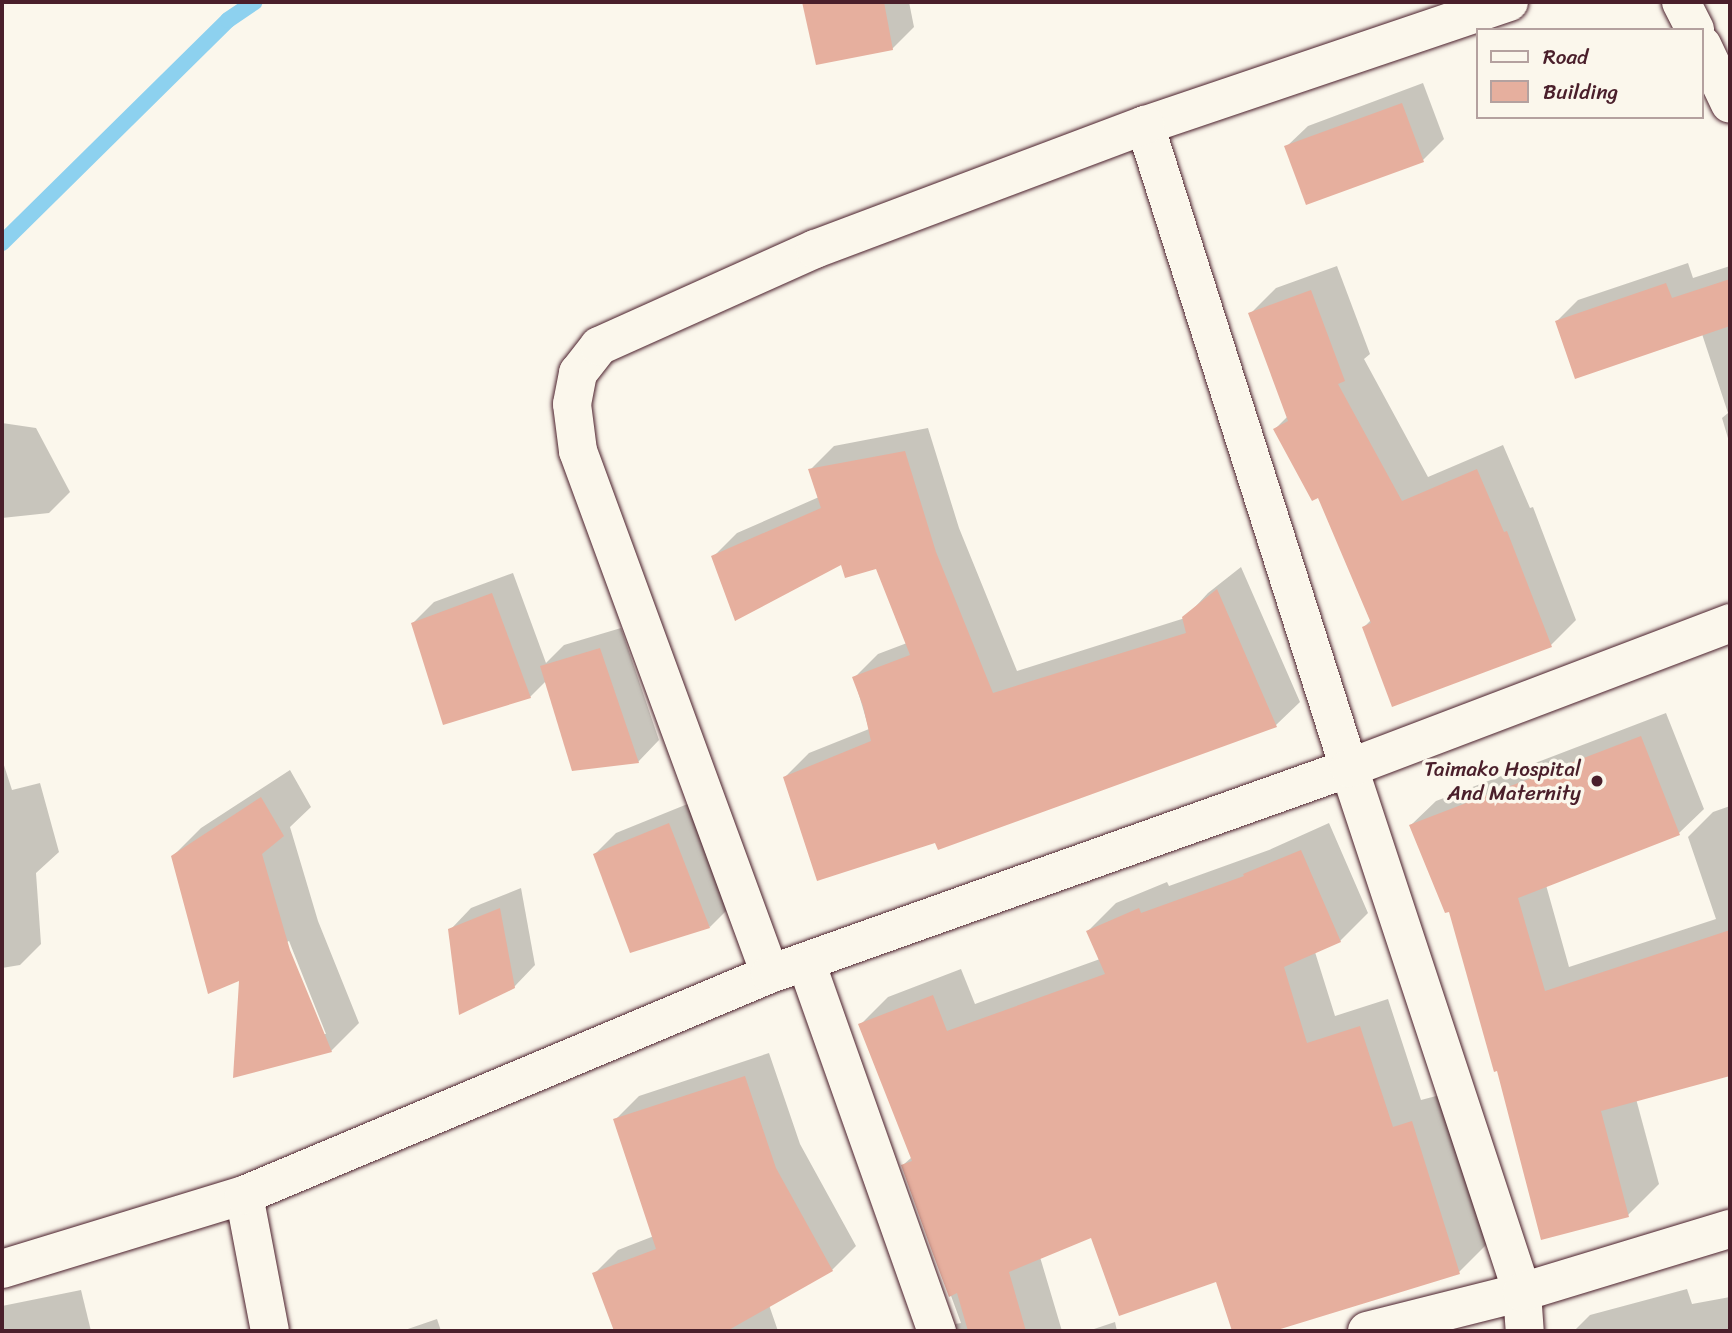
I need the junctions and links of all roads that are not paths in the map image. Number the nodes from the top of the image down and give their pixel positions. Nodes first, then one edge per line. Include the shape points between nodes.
1 (1509, 2) edge
2 (1681, 2) edge
3 (1694, 28) edge
4 (1704, 49) edge
5 (1730, 104) edge
6 (1145, 125) junction
7 (1730, 623) edge
8 (1349, 768) junction
9 (806, 962) junction
10 (770, 974) junction
11 (244, 1195) junction
12 (1730, 1229) edge
13 (2, 1269) edge
14 (1522, 1292) junction
15 (271, 1331) edge
16 (937, 1331) edge
17 (1367, 1331) edge
18 (1525, 1331) edge

1 - 6 street
2 - 3 street
4 - 5 street
6 - 8 street
6 - 10 street via 815,249 599,346 578,373 572,404 578,451
7 - 8 street
8 - 9 street
8 - 14 street
9 - 10 street
9 - 16 street
10 - 11 street
11 - 13 street
11 - 15 street
12 - 14 street
14 - 17 street
14 - 18 street

